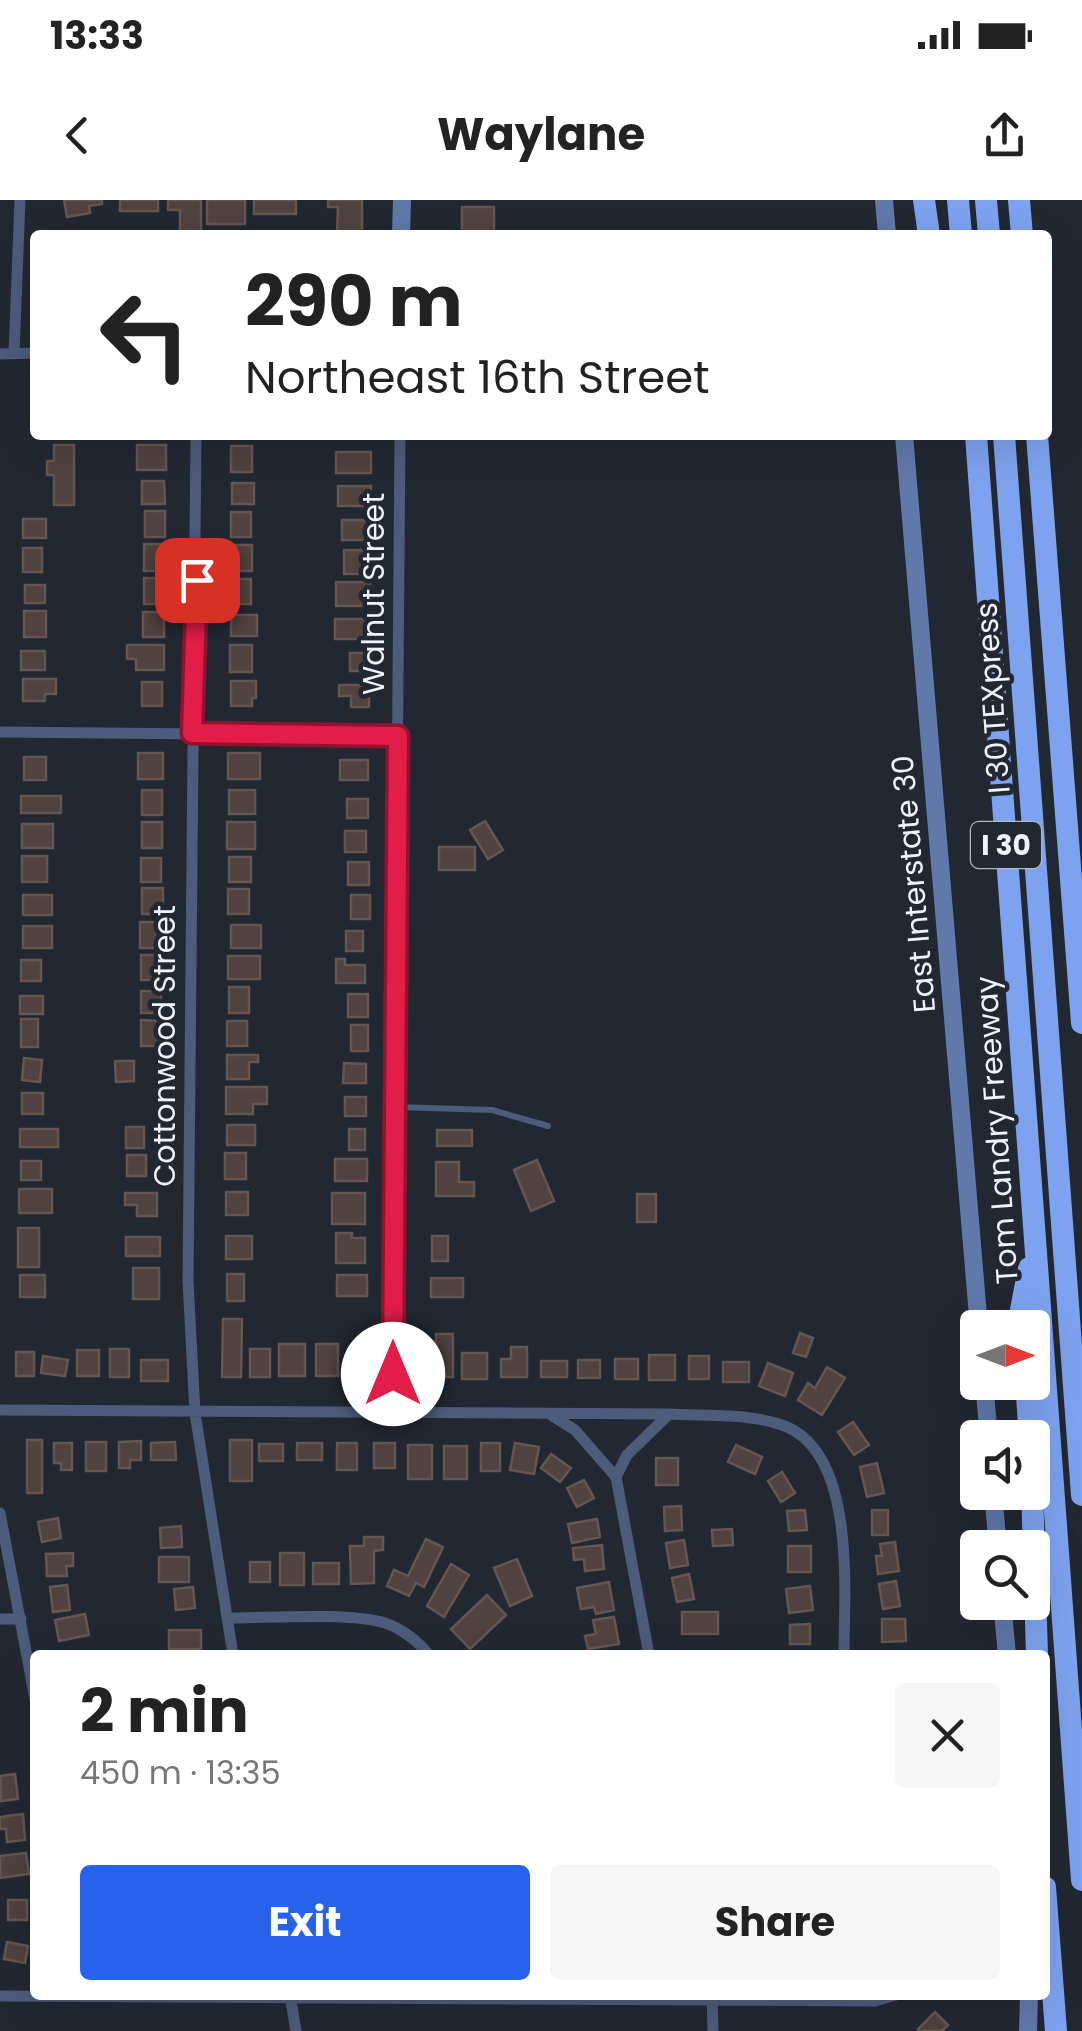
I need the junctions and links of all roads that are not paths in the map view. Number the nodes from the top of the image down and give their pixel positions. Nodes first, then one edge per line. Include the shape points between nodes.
1 (20, 200) edge
2 (402, 200) edge
3 (884, 200) edge
4 (924, 200) edge
5 (958, 200) edge
6 (986, 200) edge
7 (1019, 200) edge
8 (402, 230) edge
9 (887, 230) edge
10 (929, 230) edge
11 (961, 230) edge
12 (989, 230) edge
13 (1022, 230) edge
14 (7, 354) edge
15 (196, 440) edge
16 (400, 440) edge
17 (904, 440) edge
18 (1004, 440) edge
19 (1037, 440) edge
20 (976, 442) edge
21 (0, 732) edge
22 (192, 733) junction
23 (398, 736) junction
24 (1082, 1023) edge
25 (395, 1108) junction
26 (548, 1126) dead end
27 (1035, 1235) junction
28 (977, 1310) edge
29 (1021, 1310) edge
30 (0, 1410) edge
31 (392, 1413) junction
32 (195, 1414) junction
33 (550, 1414) junction
34 (668, 1414) junction
35 (616, 1477) junction
36 (1082, 1495) edge
37 (1033, 1510) edge
38 (0, 1512) edge
39 (21, 1618) junction
40 (226, 1618) junction
41 (0, 1619) edge
42 (1004, 1620) edge
43 (232, 1650) edge
44 (423, 1650) edge
45 (648, 1650) edge
46 (844, 1650) edge
47 (1007, 1650) edge
48 (1037, 1650) edge
49 (30, 1671) edge
50 (1082, 1880) edge
51 (1050, 1952) edge
52 (0, 1996) edge
53 (30, 1996) edge
54 (291, 2000) edge
55 (712, 2000) edge
56 (794, 2000) edge
57 (881, 2000) edge
58 (1029, 2000) edge
59 (296, 2031) edge
60 (713, 2031) edge
61 (1028, 2031) edge
62 (1056, 2031) edge

1 - 14 street
2 - 8 main road
3 - 9 main road
4 - 10 highway
5 - 11 highway
6 - 12 highway
7 - 13 highway
15 - 22 street, Cottonwood Street
16 - 23 street, Walnut Street
17 - 28 main road, East Interstate 30
18 - 36 highway, I 30 TEXpress
19 - 24 highway, I 30
20 - 27 highway, Tom Landry Freeway / I 30
21 - 22 street
22 - 23 street
22 - 32 street, Cottonwood Street via 188,1281
23 - 25 street, Walnut Street
25 - 26 lane via 492,1110
25 - 31 street, Walnut Street
27 - 29 highway
27 - 50 highway, Tom Landry Freeway / I 30
30 - 32 street
31 - 32 street
31 - 33 street
32 - 40 street, Cottonwood Street
33 - 34 street
33 - 35 street
34 - 35 street via 627,1455
34 - 46 street via 758,1418 786,1426 819,1452 840,1510
35 - 45 street
37 - 48 highway
38 - 39 street
39 - 41 street
39 - 49 street
40 - 43 street, Cottonwood Street
40 - 44 street via 364,1619 388,1624
42 - 47 main road
51 - 62 highway
52 - 53 street
54 - 59 street
55 - 60 street
56 - 57 street
58 - 61 main road

